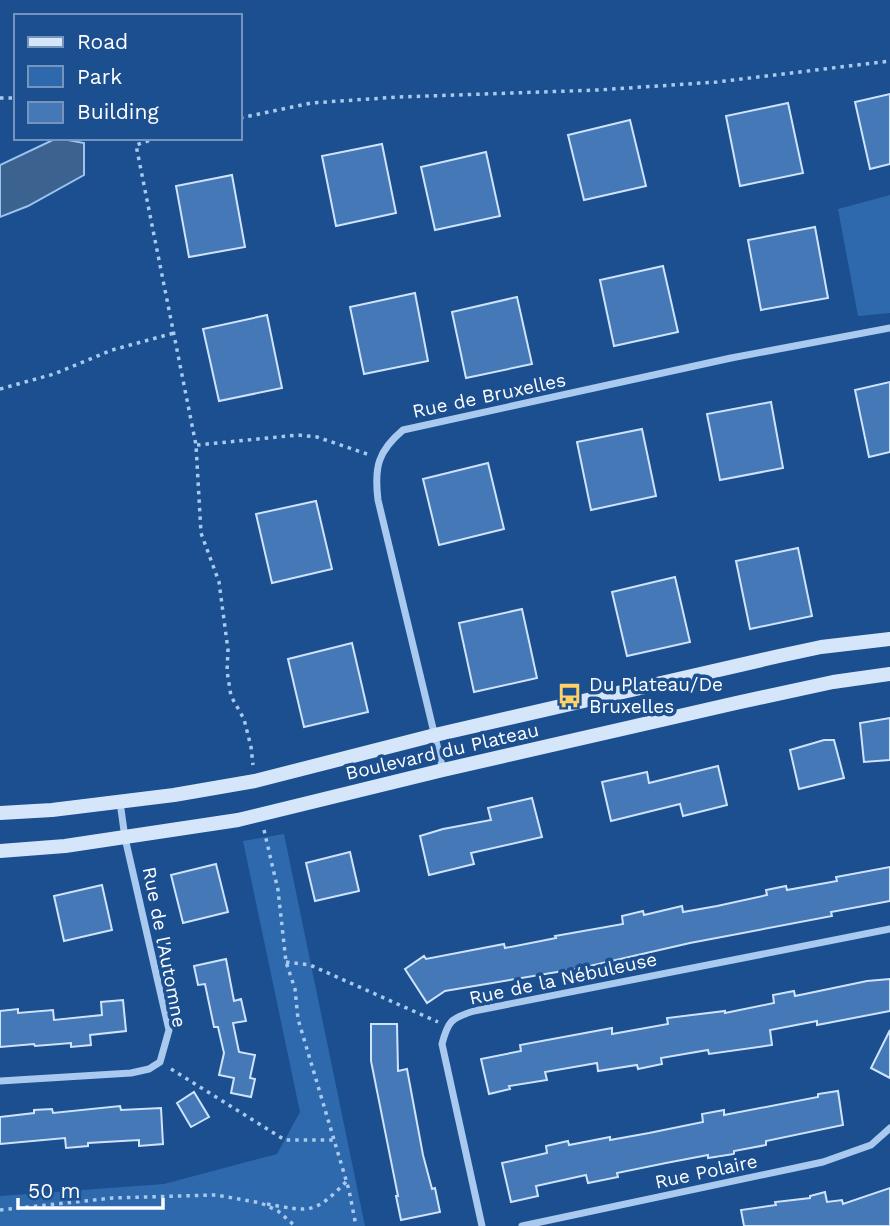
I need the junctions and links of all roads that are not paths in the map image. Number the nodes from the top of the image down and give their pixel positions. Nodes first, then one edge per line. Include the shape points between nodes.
1 (890, 328) edge
2 (890, 639) edge
3 (890, 674) edge
4 (435, 735) junction
5 (443, 770) junction
6 (120, 802) junction
7 (0, 813) edge
8 (125, 838) junction
9 (0, 851) edge
10 (890, 929) edge
11 (0, 1081) edge
12 (890, 1128) edge
13 (482, 1226) edge
14 (522, 1226) edge

1 - 4 street, Rue de Bruxelles via 403,430 389,442 375,477 378,500
2 - 4 main road, Boulevard du Plateau via 789,654
3 - 5 main road, Boulevard du Plateau via 820,685
4 - 5 street
4 - 6 main road, Boulevard du Plateau via 255,781
5 - 8 main road, Boulevard du Plateau via 238,820
6 - 7 main road, Boulevard du Plateau
6 - 8 street, Rue de l'Automne
8 - 9 main road, Boulevard du Plateau
8 - 11 street, Rue de l'Automne via 169,1030 160,1062 131,1073
10 - 13 street, Rue de la Nébuleuse via 457,1017 447,1026 443,1053
12 - 14 street, Rue Polaire via 871,1145 823,1162

